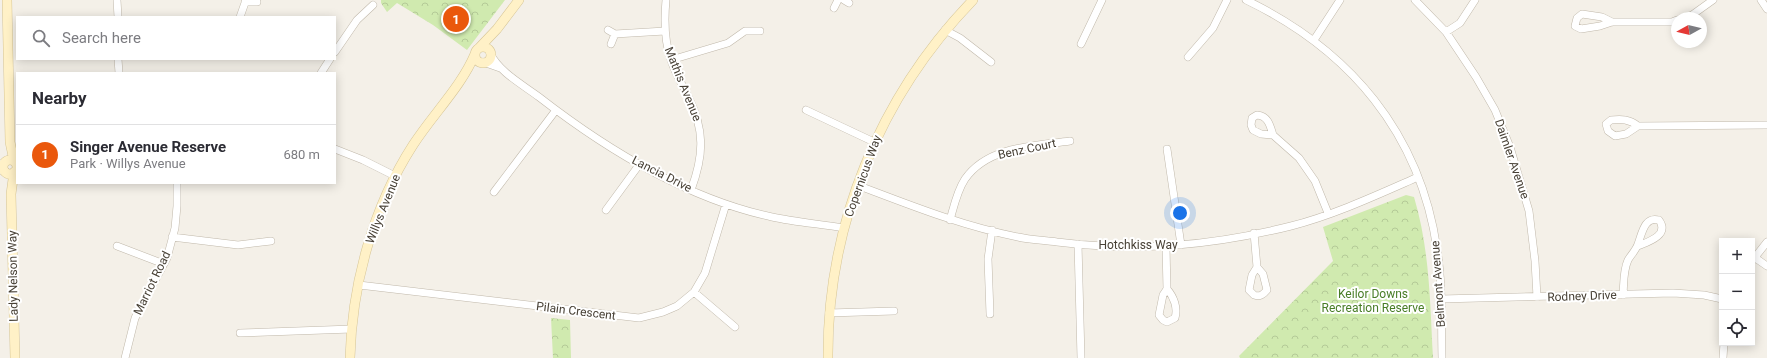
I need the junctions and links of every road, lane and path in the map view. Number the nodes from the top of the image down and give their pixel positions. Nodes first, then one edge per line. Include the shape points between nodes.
1 (7, 0) edge
2 (118, 0) edge
3 (519, 0) edge
4 (666, 0) edge
5 (838, 0) edge
6 (973, 0) edge
7 (1102, 0) edge
8 (1227, 0) edge
9 (1246, 0) edge
10 (1340, 0) edge
11 (1415, 0) edge
12 (1475, 0) edge
13 (1713, 0) edge
14 (1761, 0) edge
15 (246, 1) edge
16 (257, 2) dead end
17 (374, 5) edge
18 (834, 8) dead end
19 (1767, 9) edge
20 (1696, 12) edge
21 (118, 16) edge
22 (240, 16) edge
23 (1612, 22) dead end
24 (1671, 22) edge
25 (497, 29) junction
26 (608, 30) dead end
27 (945, 30) junction
28 (665, 31) junction
29 (760, 31) dead end
30 (1446, 32) junction
31 (615, 34) junction
32 (1314, 40) junction
33 (611, 44) dead end
34 (1081, 44) dead end
35 (336, 51) edge
36 (477, 51) junction
37 (490, 52) junction
38 (1188, 57) dead end
39 (118, 60) edge
40 (329, 60) edge
41 (671, 60) junction
42 (482, 62) junction
43 (991, 62) dead end
44 (502, 69) junction
45 (119, 72) edge
46 (322, 72) edge
47 (461, 78) junction
48 (556, 110) junction
49 (806, 110) dead end
50 (1767, 125) edge
51 (1638, 126) dead end
52 (1273, 135) dead end
53 (1070, 141) dead end
54 (874, 142) junction
55 (1167, 149) dead end
56 (336, 150) edge
57 (639, 165) junction
58 (6, 167) edge
59 (395, 176) junction
60 (1418, 177) junction
61 (177, 184) edge
62 (857, 185) junction
63 (691, 190) junction
64 (494, 192) dead end
65 (726, 204) junction
66 (606, 210) dead end
67 (1328, 213) junction
68 (950, 220) junction
69 (844, 228) junction
70 (992, 230) junction
71 (1254, 233) junction
72 (172, 237) junction
73 (271, 240) dead end
74 (1767, 242) edge
75 (1078, 244) junction
76 (1181, 245) junction
77 (117, 246) dead end
78 (1638, 246) dead end
79 (1166, 247) junction
80 (1755, 257) edge
81 (1755, 260) edge
82 (164, 264) junction
83 (1767, 266) edge
84 (1257, 267) dead end
85 (358, 285) junction
86 (1167, 289) dead end
87 (694, 292) junction
88 (1623, 295) junction
89 (1537, 297) junction
90 (1719, 298) edge
91 (1441, 299) junction
92 (894, 311) dead end
93 (829, 313) junction
94 (990, 314) dead end
95 (735, 327) dead end
96 (352, 329) junction
97 (240, 333) dead end
98 (1724, 346) edge
99 (15, 358) edge
100 (125, 358) edge
101 (350, 358) edge
102 (828, 358) edge
103 (1081, 358) edge
104 (1442, 358) edge
105 (1723, 358) edge

1 - 58 street, Lady Nelson Way via 10,142
2 - 21 street
3 - 25 street, Willys Avenue
4 - 28 street, Mathis Avenue
5 - 18 street
6 - 27 street, Copernicus Way
7 - 34 street
8 - 38 street via 1213,28
9 - 32 street, Belmont Avenue via 1287,21
10 - 32 street
11 - 30 street, Daimler Avenue
12 - 30 street via 1460,24
13 - 20 street
14 - 19 street
15 - 16 street
15 - 22 street
17 - 35 street via 357,20
23 - 24 street
25 - 36 street, Willys Avenue
25 - 37 street, Willys Avenue
26 - 31 street
27 - 43 street
27 - 54 street, Copernicus Way via 904,87
28 - 31 street
28 - 41 street, Mathis Avenue
29 - 41 street via 745,28 728,43
30 - 89 street, Daimler Avenue via 1495,110 1510,147 1529,211
31 - 33 street
32 - 60 street, Belmont Avenue via 1349,70 1375,101 1399,136
36 - 37 street via 484,47
36 - 42 street via 477,60
36 - 47 street, Willys Avenue
37 - 42 street via 489,59
37 - 44 street, Lancia Drive
39 - 45 street
40 - 46 street
41 - 63 street, Mathis Avenue via 700,123 701,160
42 - 44 street, Lancia Drive
42 - 47 street, Willys Avenue
44 - 48 street, Lancia Drive
47 - 59 street, Willys Avenue via 420,134
48 - 57 street, Lancia Drive
48 - 64 street
49 - 54 street
50 - 51 street
52 - 67 street via 1299,158 1315,181
53 - 68 street, Benz Court via 1004,152 983,162 966,179 957,195
54 - 62 street, Copernicus Way
55 - 76 street
56 - 59 street
57 - 63 street, Lancia Drive
57 - 66 street
58 - 99 street, Lady Nelson Way via 11,194
59 - 85 street, Willys Avenue via 372,234
60 - 67 street, Hotchkiss Way
60 - 91 street, Belmont Avenue via 1435,237
61 - 72 street, Marriot Road via 177,216
62 - 68 street, Hotchkiss Way
62 - 69 street, Copernicus Way
63 - 65 street, Lancia Drive
65 - 69 street, Lancia Drive via 772,217
65 - 87 street, Pilain Crescent via 705,273
67 - 71 street, Hotchkiss Way via 1292,225
68 - 70 street, Hotchkiss Way
69 - 93 street, Copernicus Way via 832,283
70 - 75 street, Hotchkiss Way via 1018,237
70 - 94 street via 988,260
71 - 76 street, Hotchkiss Way
71 - 84 street
72 - 73 street via 238,245
72 - 82 street, Marriot Road
74 - 80 street
75 - 79 street, Hotchkiss Way
75 - 103 street
76 - 79 street, Hotchkiss Way
77 - 82 street
78 - 88 street via 1628,261
79 - 86 street
81 - 83 street
82 - 100 street, Marriot Road via 135,318
85 - 87 street, Pilain Crescent via 639,318 677,306
85 - 96 street, Willys Avenue
87 - 95 street
88 - 89 street, Rodney Drive
88 - 90 street, Rodney Drive via 1681,294
89 - 91 street, Rodney Drive
91 - 104 street, Belmont Avenue
92 - 93 street
93 - 102 street, Copernicus Way
96 - 97 street
96 - 101 street, Willys Avenue
98 - 105 street

